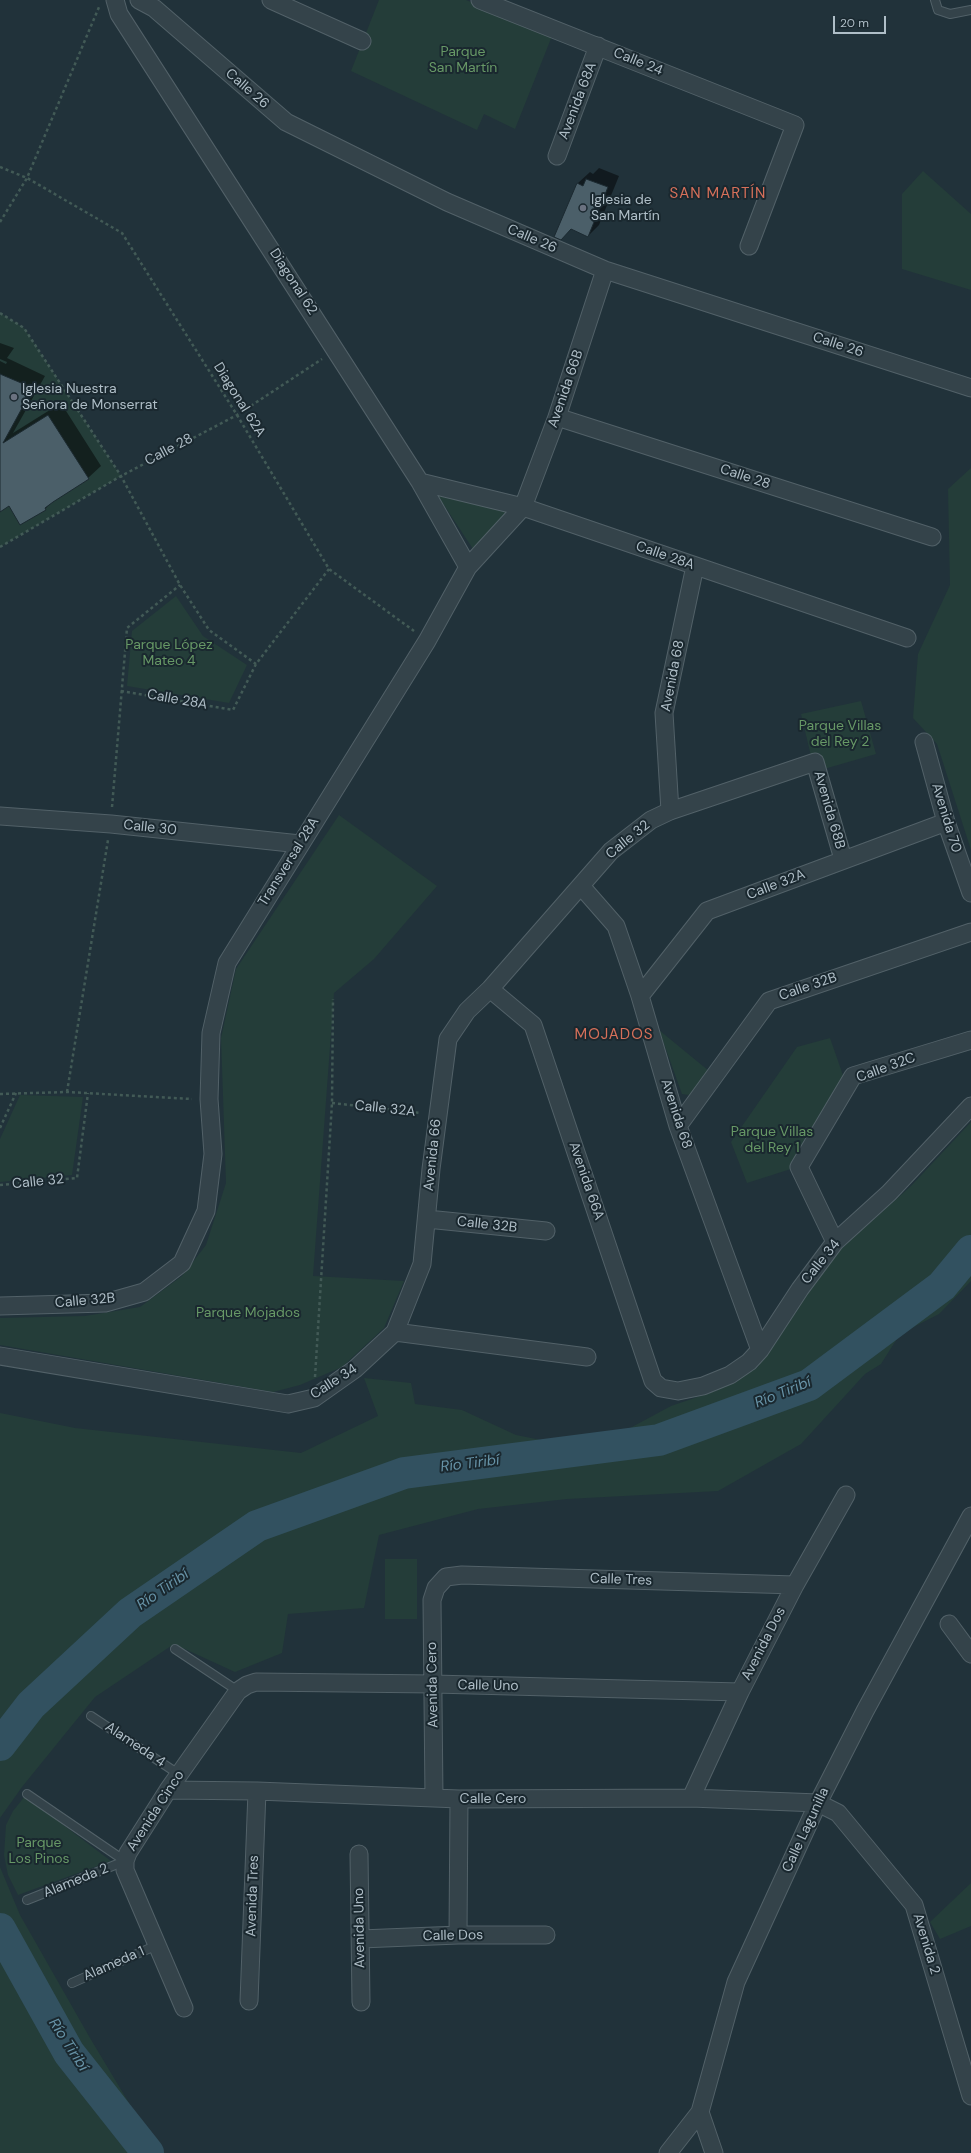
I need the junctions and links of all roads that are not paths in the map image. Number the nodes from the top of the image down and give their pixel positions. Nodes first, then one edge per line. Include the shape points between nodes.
1 (115, 0) edge
2 (139, 0) edge
3 (271, 0) edge
4 (480, 0) edge
5 (935, 0) edge
6 (158, 4) edge
7 (971, 10) edge
8 (362, 41) dead end
9 (598, 46) junction
10 (557, 156) dead end
11 (749, 246) dead end
12 (605, 270) junction
13 (971, 388) edge
14 (557, 417) junction
15 (420, 482) junction
16 (523, 507) junction
17 (932, 537) dead end
18 (695, 566) junction
19 (468, 567) junction
20 (908, 638) dead end
21 (924, 742) dead end
22 (815, 762) joint
23 (670, 811) junction
24 (0, 816) edge
25 (946, 822) junction
26 (300, 844) junction
27 (843, 859) junction
28 (581, 886) junction
29 (971, 893) edge
30 (971, 932) edge
31 (490, 989) junction
32 (640, 996) junction
33 (971, 1040) edge
34 (971, 1106) edge
35 (678, 1126) junction
36 (427, 1218) junction
37 (546, 1231) dead end
38 (835, 1242) junction
39 (182, 1263) joint
40 (0, 1306) edge
41 (395, 1332) junction
42 (760, 1350) junction
43 (0, 1356) edge
44 (587, 1357) dead end
45 (661, 1388) joint
46 (846, 1495) dead end
47 (971, 1516) edge
48 (446, 1577) joint
49 (795, 1585) junction
50 (949, 1624) dead end
51 (175, 1649) dead end
52 (971, 1654) edge
53 (434, 1684) junction
54 (238, 1691) junction
55 (740, 1692) junction
56 (91, 1716) dead end
57 (180, 1775) junction
58 (168, 1790) junction
59 (257, 1791) junction
60 (27, 1794) dead end
61 (434, 1798) junction
62 (691, 1798) junction
63 (459, 1799) junction
64 (818, 1803) junction
65 (359, 1854) dead end
66 (125, 1861) junction
67 (26, 1900) dead end
68 (546, 1934) dead end
69 (458, 1935) junction
70 (361, 1939) junction
71 (157, 1945) junction
72 (72, 1983) dead end
73 (249, 2001) dead end
74 (361, 2002) dead end
75 (184, 2008) dead end
76 (971, 2096) edge
77 (700, 2112) junction
78 (668, 2153) edge
79 (714, 2153) edge

1 - 15 street, Diagonal 62 via 119,14
2 - 6 street, Calle 26
3 - 8 street
4 - 9 street, Calle 24
5 - 7 lane via 938,10 950,14
6 - 12 street, Calle 26 via 286,122 447,202
9 - 10 street, Avenida 68A
9 - 11 street, Calle 24 via 795,125
12 - 13 street, Calle 26
12 - 14 street, Avenida 66B
14 - 16 street, Avenida 66B
14 - 17 street, Calle 28
15 - 16 street, Calle 28A
15 - 19 street, Diagonal 62
16 - 18 street, Calle 28A
16 - 19 street, Transversal 28A
18 - 20 street, Calle 28A
18 - 23 street, Avenida 68 via 664,713
19 - 26 street, Transversal 28A via 427,641
21 - 25 street, Avenida 70
22 - 23 street, Calle 32
22 - 27 street, Avenida 68B
23 - 28 street, Calle 32 via 651,820 611,851
24 - 26 street, Calle 30 via 111,824
25 - 27 street, Calle 32A
25 - 29 street, Avenida 70
26 - 39 street, Transversal 28A via 227,963 211,1033 209,1099 213,1154 206,1211
27 - 32 street, Calle 32A via 707,911
28 - 31 street, Calle 32
28 - 32 street, Avenida 68 via 616,926
30 - 35 street, Calle 32B via 769,1001
31 - 36 street, Avenida 66 via 467,1011 448,1039
31 - 45 street, Avenida 66A via 534,1025 653,1381
32 - 35 street, Avenida 68
33 - 38 street, Calle 32C via 853,1076 799,1166
34 - 38 street, Calle 34 via 889,1193
35 - 42 street, Avenida 68
36 - 37 street, Calle 32B
36 - 41 street, Avenida 66 via 422,1264
38 - 42 street, Calle 34
39 - 40 street, Calle 32B via 144,1292 105,1303
41 - 43 street, Calle 34 via 355,1369 314,1398 288,1404
41 - 44 street
42 - 45 street, Calle 34 via 749,1362 730,1375 703,1386 678,1391
46 - 49 street, Avenida Dos
47 - 64 street, Calle Lagunilla
48 - 49 street, Calle Tres via 462,1575
48 - 53 street, Avenida Cero via 436,1588 432,1600
49 - 55 street, Avenida Dos
50 - 52 street
51 - 54 lane
53 - 54 street, Calle Uno via 256,1682
53 - 55 street, Calle Uno
53 - 61 street, Avenida Cero
54 - 57 street, Avenida Cinco
55 - 62 street, Avenida Dos
56 - 57 lane, Alameda 4
57 - 58 street, Avenida Cinco
58 - 59 street, Calle Cero
58 - 66 street, Avenida Cinco
59 - 61 street, Calle Cero
59 - 73 street, Avenida Tres
60 - 66 lane
61 - 63 street, Calle Cero
62 - 63 street, Calle Cero
62 - 64 street, Calle Cero
63 - 69 street
64 - 76 street, Avenida 2 via 838,1813 914,1905
64 - 77 street, Calle Lagunilla via 736,1982
65 - 70 street, Avenida Uno
66 - 67 lane, Alameda 2
66 - 71 street, Avenida Cinco via 125,1870
68 - 69 street, Calle Dos
69 - 70 street, Calle Dos
70 - 74 street, Avenida Uno
71 - 72 lane, Alameda 1
71 - 75 street, Avenida Cinco
77 - 78 street, Calle Lagunilla
77 - 79 street

